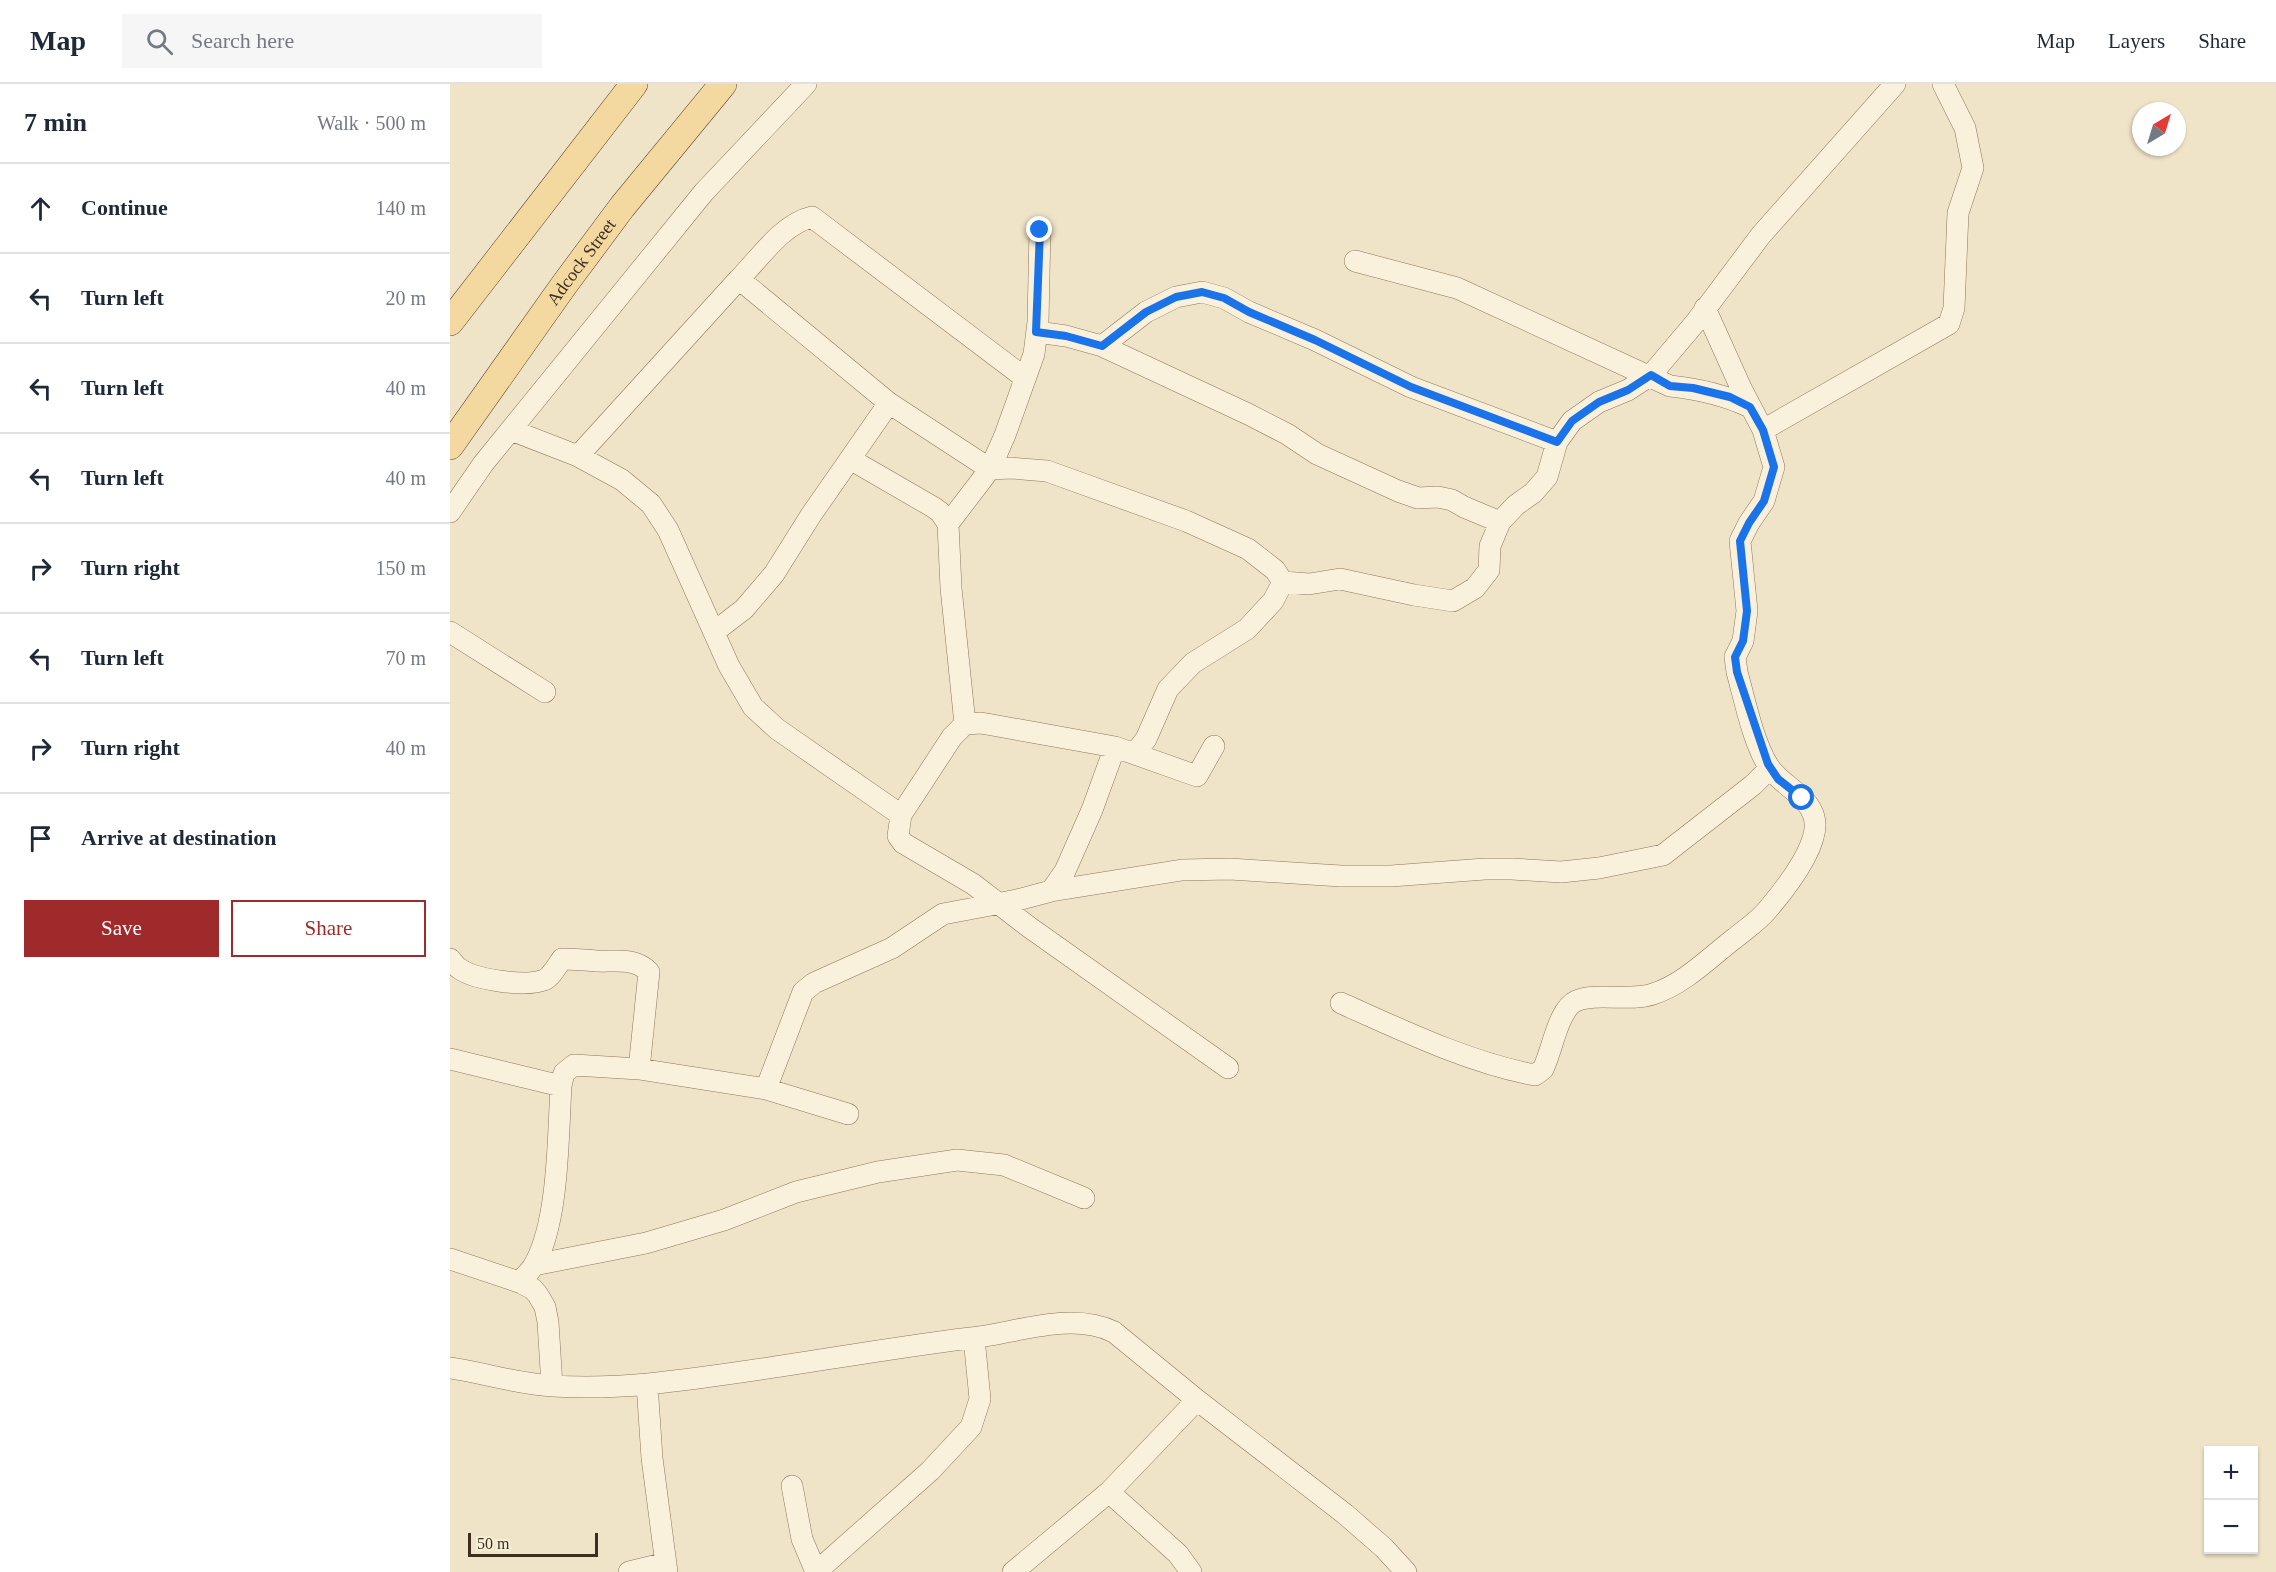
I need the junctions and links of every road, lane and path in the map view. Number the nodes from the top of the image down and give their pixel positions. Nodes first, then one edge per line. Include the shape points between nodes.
1 (634, 84) edge
2 (723, 84) edge
3 (806, 84) edge
4 (1895, 84) edge
5 (1943, 84) edge
6 (1040, 230) dead end
7 (1355, 261) dead end
8 (739, 279) junction
9 (1705, 308) junction
10 (450, 322) edge
11 (1036, 332) junction
12 (1102, 346) junction
13 (1651, 375) junction
14 (1025, 378) junction
15 (889, 403) junction
16 (1750, 407) junction
17 (511, 430) junction
18 (1763, 430) junction
19 (1557, 442) junction
20 (450, 446) edge
21 (578, 456) junction
22 (850, 459) junction
23 (990, 469) junction
24 (450, 512) edge
25 (1500, 522) junction
26 (948, 525) junction
27 (1283, 582) junction
28 (450, 632) edge
29 (714, 632) junction
30 (545, 692) dead end
31 (965, 724) junction
32 (1214, 746) dead end
33 (1115, 747) junction
34 (1135, 753) junction
35 (1770, 768) junction
36 (901, 815) junction
37 (1051, 891) junction
38 (1000, 903) junction
39 (450, 959) edge
40 (1341, 1003) dead end
41 (450, 1059) edge
42 (1228, 1068) dead end
43 (639, 1069) junction
44 (561, 1086) junction
45 (766, 1089) junction
46 (848, 1114) dead end
47 (1084, 1198) dead end
48 (450, 1259) edge
49 (534, 1265) junction
50 (519, 1282) junction
51 (974, 1338) junction
52 (450, 1368) edge
53 (647, 1384) junction
54 (552, 1386) junction
55 (1197, 1400) junction
56 (792, 1486) dead end
57 (1109, 1492) junction
58 (667, 1568) edge
59 (629, 1572) edge
60 (1013, 1572) edge
61 (1191, 1572) edge
62 (1406, 1572) edge

1 - 10 main road
2 - 20 main road, Adcock Street via 622,207
3 - 17 street via 704,192
4 - 9 street via 1761,235
5 - 18 street via 1965,129 1972,168 1958,213 1954,308 1948,324
6 - 11 street
7 - 13 street via 1457,288
8 - 14 street via 784,232 813,217
8 - 15 street
8 - 21 street
9 - 13 street
9 - 16 street
11 - 12 street
11 - 14 street via 1034,354
12 - 19 street via 1146,312 1176,297 1202,292 1224,298 1411,387
12 - 25 street via 1248,414 1317,454 1398,491 1418,498 1452,500
13 - 16 street via 1670,386 1730,397
13 - 19 street via 1581,414
14 - 23 street
15 - 22 street
15 - 23 street
16 - 18 street
17 - 21 street
17 - 24 street
18 - 35 street via 1774,467 1764,501 1740,541 1747,627 1735,657 1748,711
19 - 25 street via 1547,477
21 - 29 street via 622,480 651,504 668,530
22 - 26 street via 933,507
22 - 29 street via 762,589
23 - 26 street
23 - 27 street via 1047,471 1186,521 1248,549 1275,570
25 - 27 street via 1490,546 1489,570 1475,588 1453,601 1340,579 1309,584
26 - 31 street
27 - 34 street via 1273,601 1247,629 1193,663 1168,690 1146,739
28 - 30 street
29 - 36 street via 753,707 777,729
31 - 33 street via 981,723
31 - 36 street via 952,737
32 - 34 street via 1197,776
33 - 34 street
33 - 37 street via 1065,871
35 - 37 street via 1663,855 1599,868 1561,872 1485,869 1390,876 1182,870
35 - 40 street via 1802,798 1814,817 1815,837 1768,910 1669,988 1650,995 1575,1001 1562,1014 1543,1069 1535,1075 1473,1058
36 - 38 street via 898,836 903,843
37 - 38 street
38 - 42 street
38 - 45 street via 943,914 892,948 802,992
39 - 43 street via 473,975 509,982 547,979 562,959 634,962 645,967 649,972
41 - 44 street
43 - 44 street via 574,1065 564,1073
43 - 45 street
44 - 49 street via 549,1226
45 - 46 street
47 - 49 street via 1004,1165 957,1161 878,1172 806,1189 724,1220 646,1243
48 - 50 street
49 - 50 street
50 - 54 street via 533,1289 545,1307
51 - 53 street
51 - 55 street via 1076,1323 1099,1325 1114,1332
51 - 56 street via 980,1399 971,1427 930,1471 816,1572 802,1539
52 - 54 street
53 - 54 street
53 - 58 street via 652,1458
55 - 57 street
55 - 62 street via 1345,1514
57 - 60 street
57 - 61 street via 1178,1554
58 - 59 street

